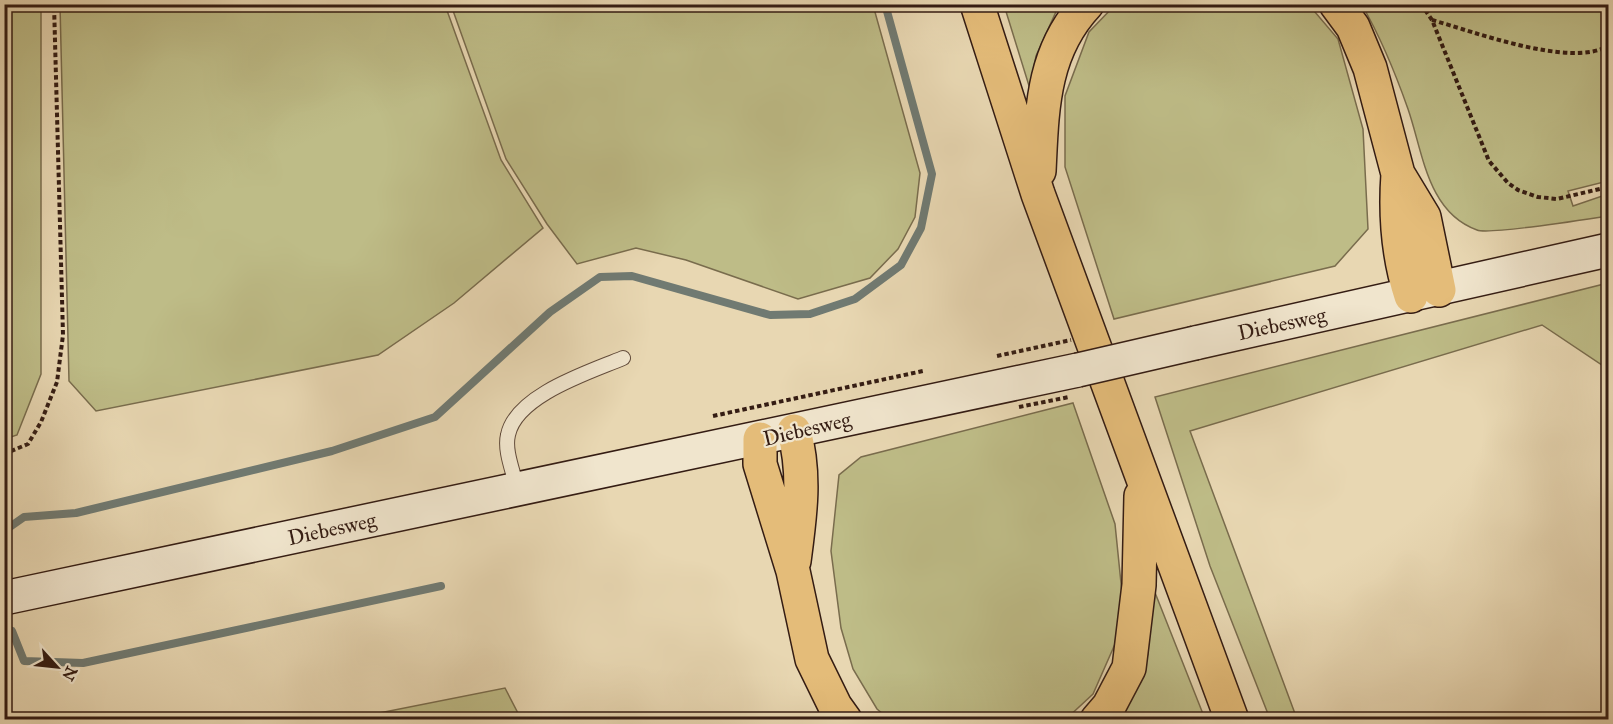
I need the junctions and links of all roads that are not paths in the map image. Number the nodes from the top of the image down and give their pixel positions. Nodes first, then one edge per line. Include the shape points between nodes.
1 (977, 4) edge
2 (1087, 4) edge
3 (1336, 4) edge
4 (1038, 194) junction
5 (1608, 250) edge
6 (1425, 293) junction
7 (623, 358) dead end
8 (794, 431) junction
9 (760, 439) junction
10 (1141, 479) junction
11 (518, 491) junction
12 (793, 571) junction
13 (4, 598) edge
14 (845, 720) edge
15 (1097, 720) edge
16 (1232, 720) edge

1 - 4 highway
2 - 4 highway via 1057,50 1045,85
3 - 6 highway via 1353,27 1370,68 1398,174 1424,217
4 - 10 highway
5 - 6 main road, Diebesweg
6 - 8 main road, Diebesweg, bridge
7 - 11 lane via 562,385 519,413 507,435
8 - 9 main road, Diebesweg
8 - 12 highway via 803,488
9 - 11 main road, Diebesweg
9 - 12 highway via 760,464
10 - 15 highway via 1139,585 1129,668
10 - 16 highway
11 - 13 main road, Diebesweg
12 - 14 highway via 812,659

